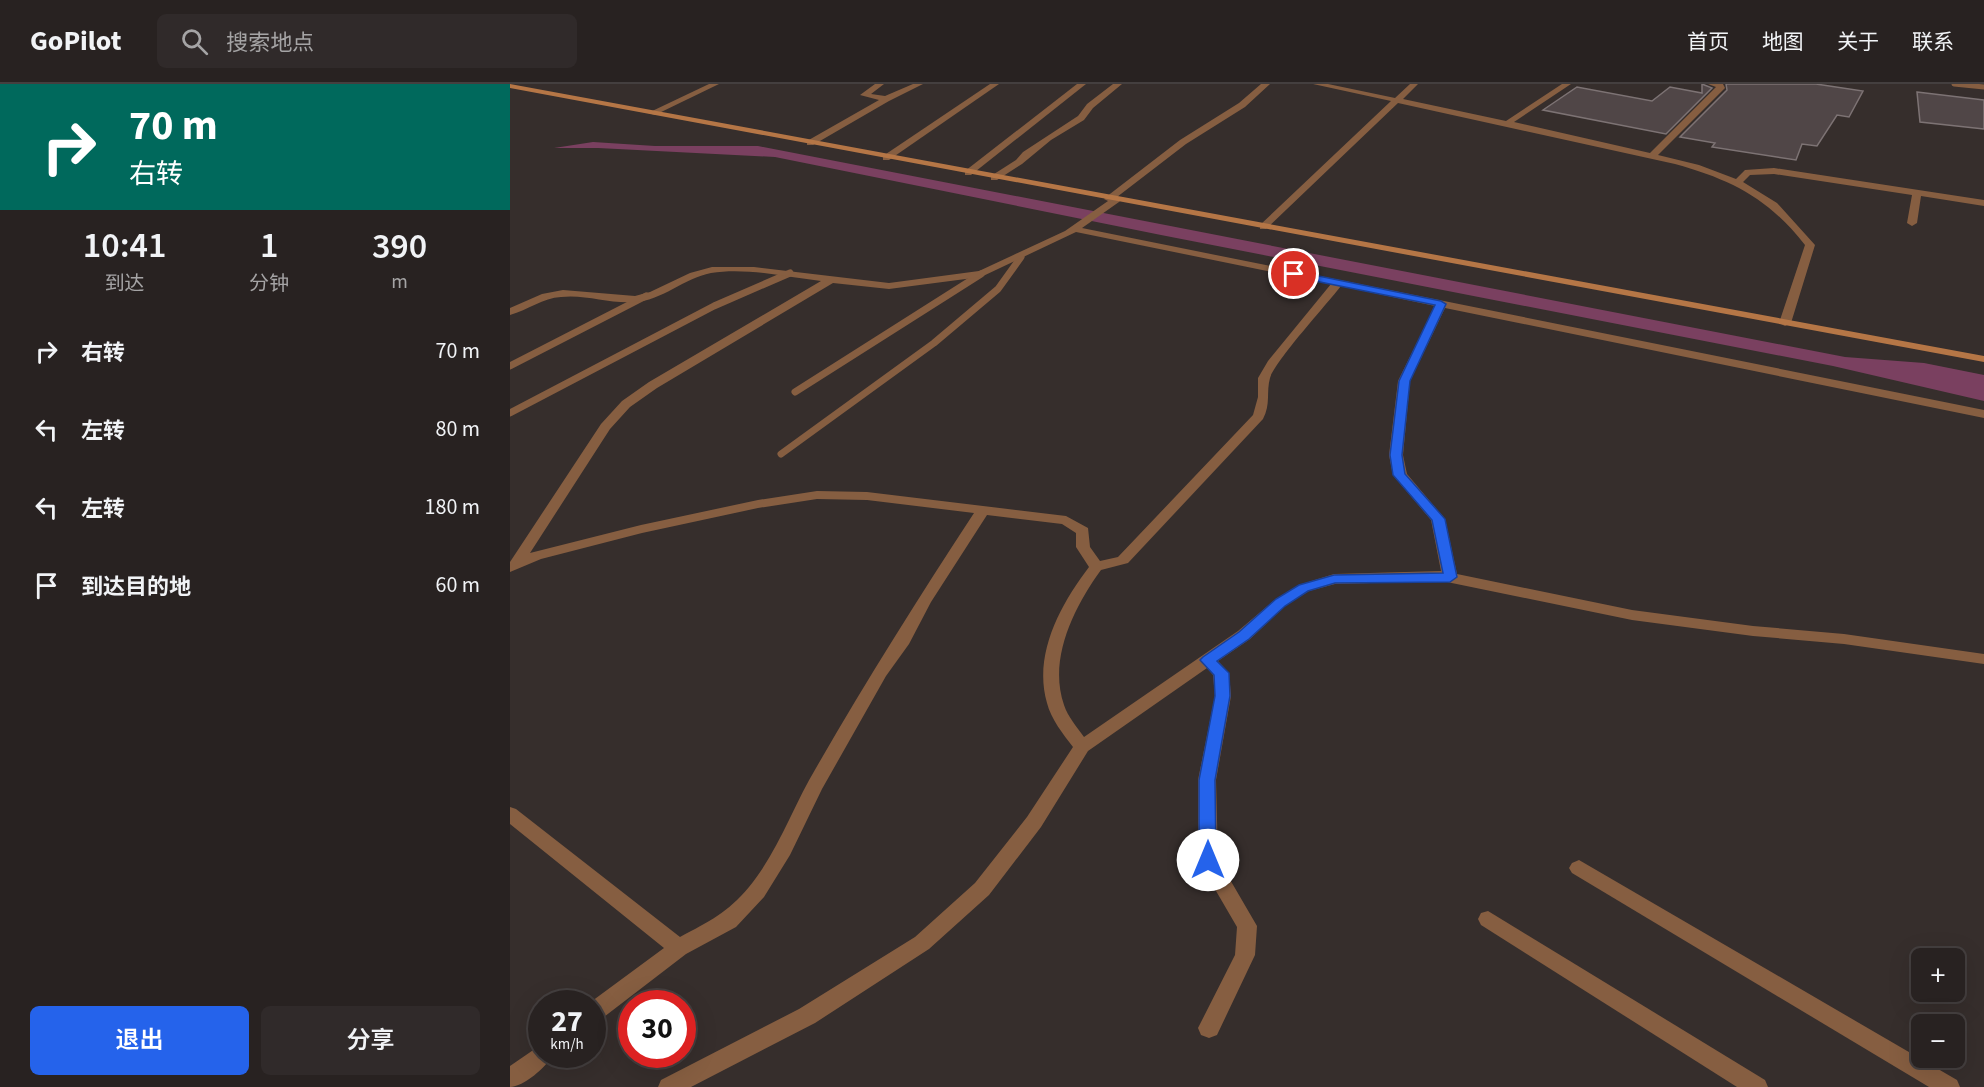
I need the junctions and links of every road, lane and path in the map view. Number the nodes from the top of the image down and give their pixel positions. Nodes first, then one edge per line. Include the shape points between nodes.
1 (715, 84) edge
2 (880, 84) edge
3 (919, 84) edge
4 (995, 84) edge
5 (1082, 84) edge
6 (1118, 84) edge
7 (1266, 84) edge
8 (1317, 84) edge
9 (1414, 84) edge
10 (1567, 84) edge
11 (1712, 84) edge
12 (1954, 84) edge
13 (510, 86) edge
14 (1984, 87) edge
15 (886, 99) junction
16 (1397, 100) junction
17 (652, 113) junction
18 (1506, 123) junction
19 (810, 143) junction
20 (1651, 157) junction
21 (886, 158) junction
22 (968, 173) junction
23 (994, 178) junction
24 (1737, 183) junction
25 (1917, 193) junction
26 (1112, 199) junction
27 (1984, 203) edge
28 (1912, 223) dead end
29 (1263, 227) junction
30 (1074, 229) junction
31 (1021, 257) junction
32 (790, 273) junction
33 (981, 274) junction
34 (830, 280) junction
35 (1338, 283) junction
36 (646, 296) junction
37 (1441, 304) junction
38 (510, 312) edge
39 (1785, 323) junction
40 (1984, 359) edge
41 (510, 366) edge
42 (795, 392) dead end
43 (510, 413) edge
44 (1984, 414) edge
45 (781, 454) dead end
46 (984, 510) junction
47 (513, 566) edge
48 (1096, 567) junction
49 (1450, 577) junction
50 (1984, 659) edge
51 (1208, 660) junction
52 (1082, 747) junction
53 (510, 814) edge
54 (1579, 868) dead end
55 (1488, 919) dead end
56 (679, 948) junction
57 (606, 1003) edge
58 (1209, 1028) dead end
59 (528, 1065) edge
60 (510, 1079) edge
61 (669, 1087) edge
62 (1757, 1087) edge
63 (1948, 1087) edge

1 - 17 street
2 - 15 street via 864,95
3 - 15 street
4 - 21 street
5 - 22 street
6 - 23 street via 1081,118
7 - 26 street via 1242,105 1183,142
8 - 16 street
9 - 16 street
10 - 18 street
11 - 20 street via 1722,86
12 - 14 lane
13 - 17 main road
15 - 19 street
16 - 18 street
16 - 29 street
17 - 19 main road
18 - 20 street
19 - 21 main road
20 - 24 street
21 - 22 main road
22 - 23 main road
23 - 26 main road
24 - 25 street via 1748,172 1774,171
24 - 39 street via 1770,201 1810,245
25 - 27 street
25 - 28 street
26 - 29 main road
26 - 30 street
29 - 39 main road
30 - 31 street
30 - 35 street
31 - 33 street
31 - 45 lane via 998,289 934,343
32 - 34 street
32 - 36 street via 712,270
32 - 43 lane via 714,306
33 - 34 street via 889,286
33 - 42 lane
34 - 47 street via 626,404 605,427
35 - 37 street
35 - 48 street via 1274,361 1264,378 1259,416 1123,560
36 - 38 street via 621,299 563,293
36 - 41 lane
37 - 44 street
37 - 49 street via 1404,381 1396,455 1400,475 1438,519
39 - 40 main road
46 - 47 street via 867,496 817,495 640,529 536,556
46 - 48 street via 1066,520 1083,531 1083,547
46 - 56 street via 873,682 757,891 729,921
48 - 52 street via 1058,634 1050,671 1055,705
49 - 50 street via 1632,615
49 - 51 street via 1334,579 1304,588
51 - 52 street
51 - 58 street via 1221,673 1223,696 1207,780 1208,860 1247,926 1245,956
52 - 61 street via 1034,822 982,889 922,943 807,1016
53 - 56 street
54 - 63 street
55 - 62 street
56 - 57 street
59 - 60 street

